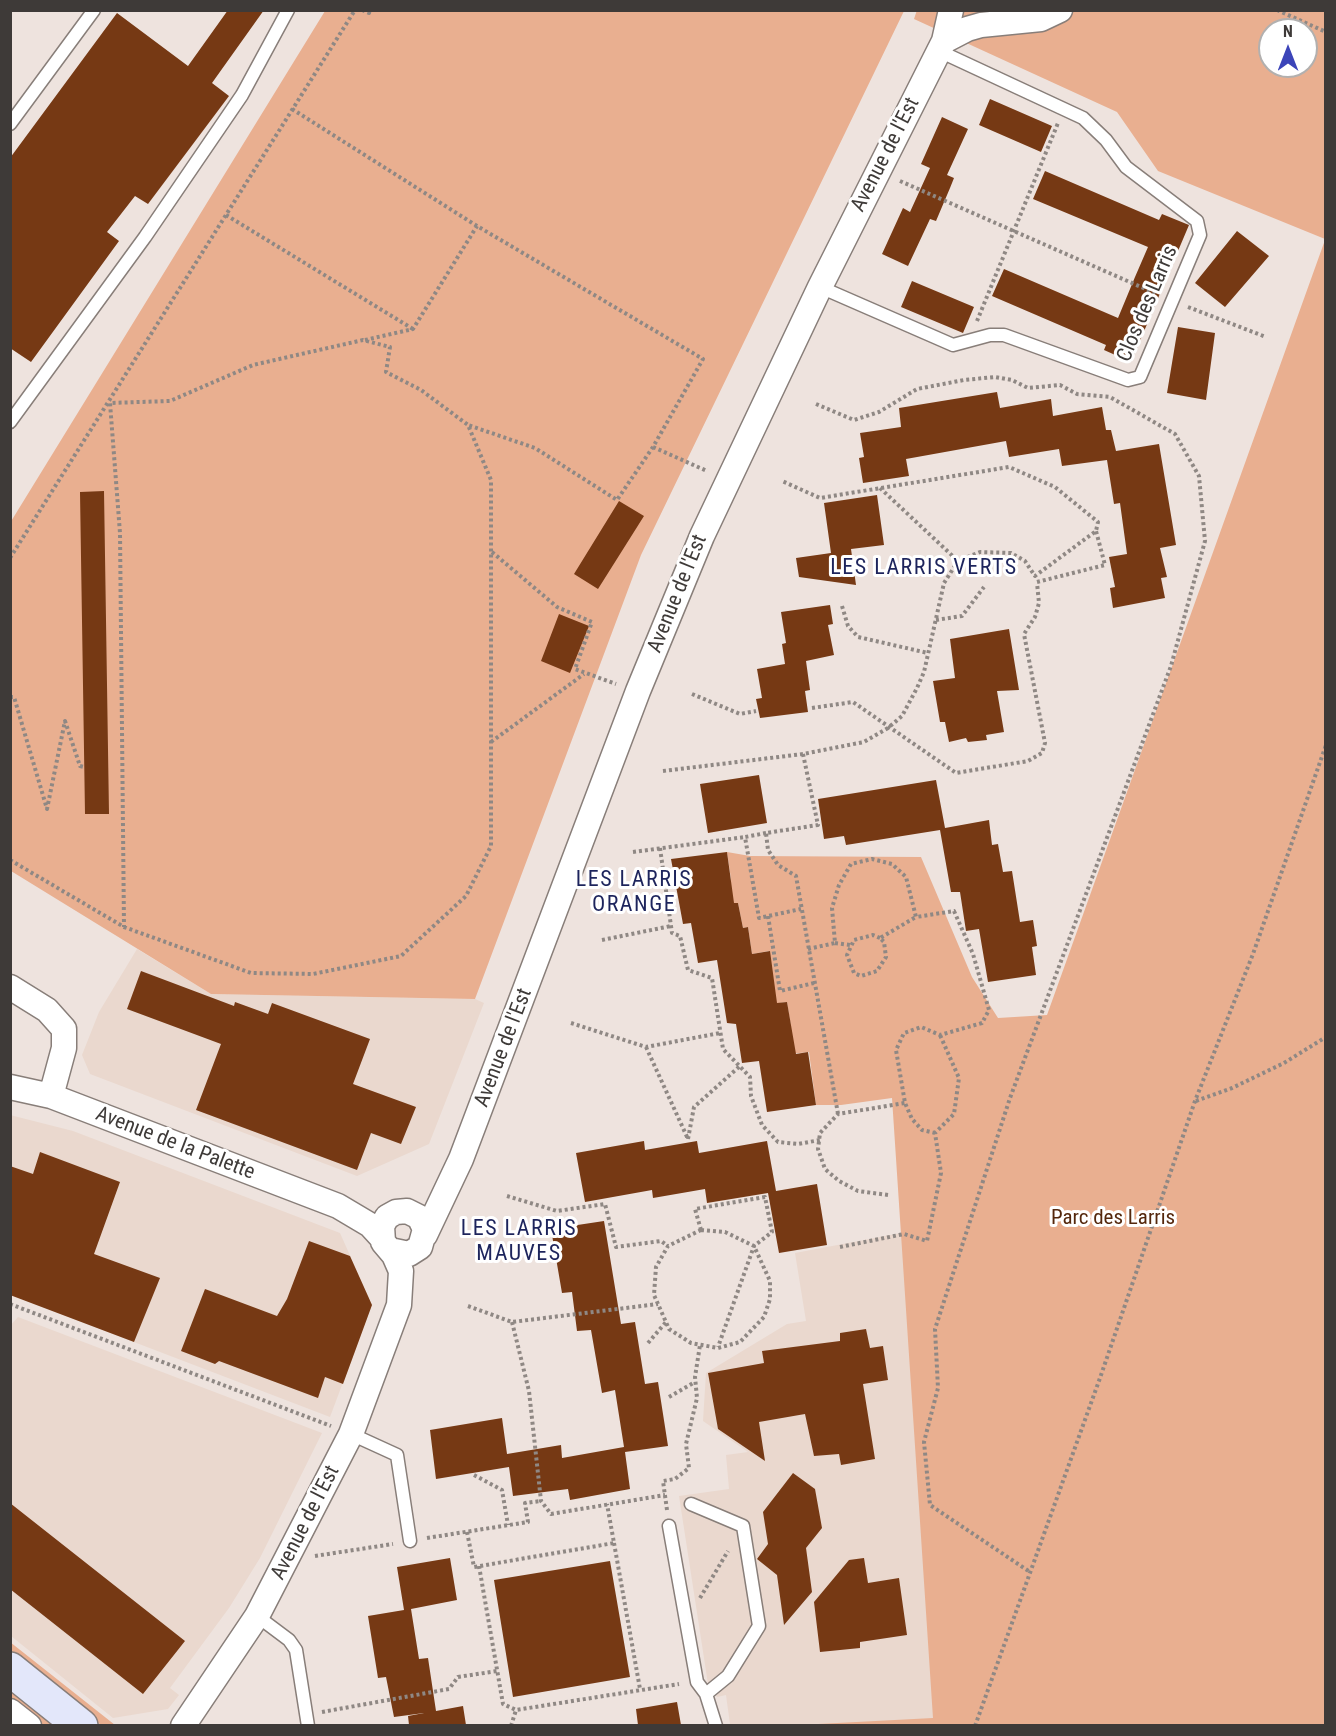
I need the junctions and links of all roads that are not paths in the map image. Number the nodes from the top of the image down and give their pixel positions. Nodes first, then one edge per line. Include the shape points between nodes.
1 (94, 10) edge
2 (288, 10) edge
3 (951, 10) edge
4 (1060, 10) edge
5 (942, 46) junction
6 (10, 124) edge
7 (820, 287) junction
8 (10, 422) edge
9 (10, 987) edge
10 (10, 1087) edge
11 (51, 1096) junction
12 (457, 1167) junction
13 (338, 1206) junction
14 (396, 1212) junction
15 (424, 1238) junction
16 (386, 1244) junction
17 (399, 1305) junction
18 (351, 1434) junction
19 (691, 1504) dead end
20 (669, 1526) road end
21 (410, 1541) dead end
22 (257, 1616) junction
23 (10, 1669) edge
24 (706, 1694) junction
25 (10, 1711) edge
26 (308, 1720) edge
27 (29, 1725) edge
28 (81, 1725) edge
29 (183, 1725) edge
30 (716, 1725) edge

1 - 6 lane
2 - 8 lane via 229,114
3 - 5 street, Avenue de l'Est
4 - 5 street via 1041,19 966,29
5 - 7 street, Avenue de l'Est
5 - 7 lane, Clos des Larris via 1083,118 1126,167 1200,226 1200,235 1140,377 1128,380 1004,335 953,345
7 - 12 street, Avenue de l'Est via 727,480 638,691
9 - 11 street via 47,1010 64,1029 64,1048
10 - 11 street, Avenue de la Palette
11 - 13 street, Avenue de la Palette
12 - 14 street, Avenue de l'Est via 432,1194
12 - 15 street, Avenue de l'Est
13 - 14 street, Avenue de la Palette
13 - 16 street, Avenue de la Palette via 370,1225
14 - 15 street via 419,1217
14 - 16 street via 384,1221
15 - 16 street via 409,1254
15 - 17 street, Avenue de l'Est via 414,1282
16 - 17 street, Avenue de l'Est via 400,1271
17 - 18 street, Avenue de l'Est
18 - 21 lane via 397,1455
18 - 22 street, Avenue de l'Est
19 - 24 lane via 743,1526 759,1626 728,1676
20 - 24 lane via 697,1682
22 - 26 lane via 296,1650
22 - 29 street, Avenue de l'Est
23 - 28 main road
24 - 30 lane
25 - 27 street

